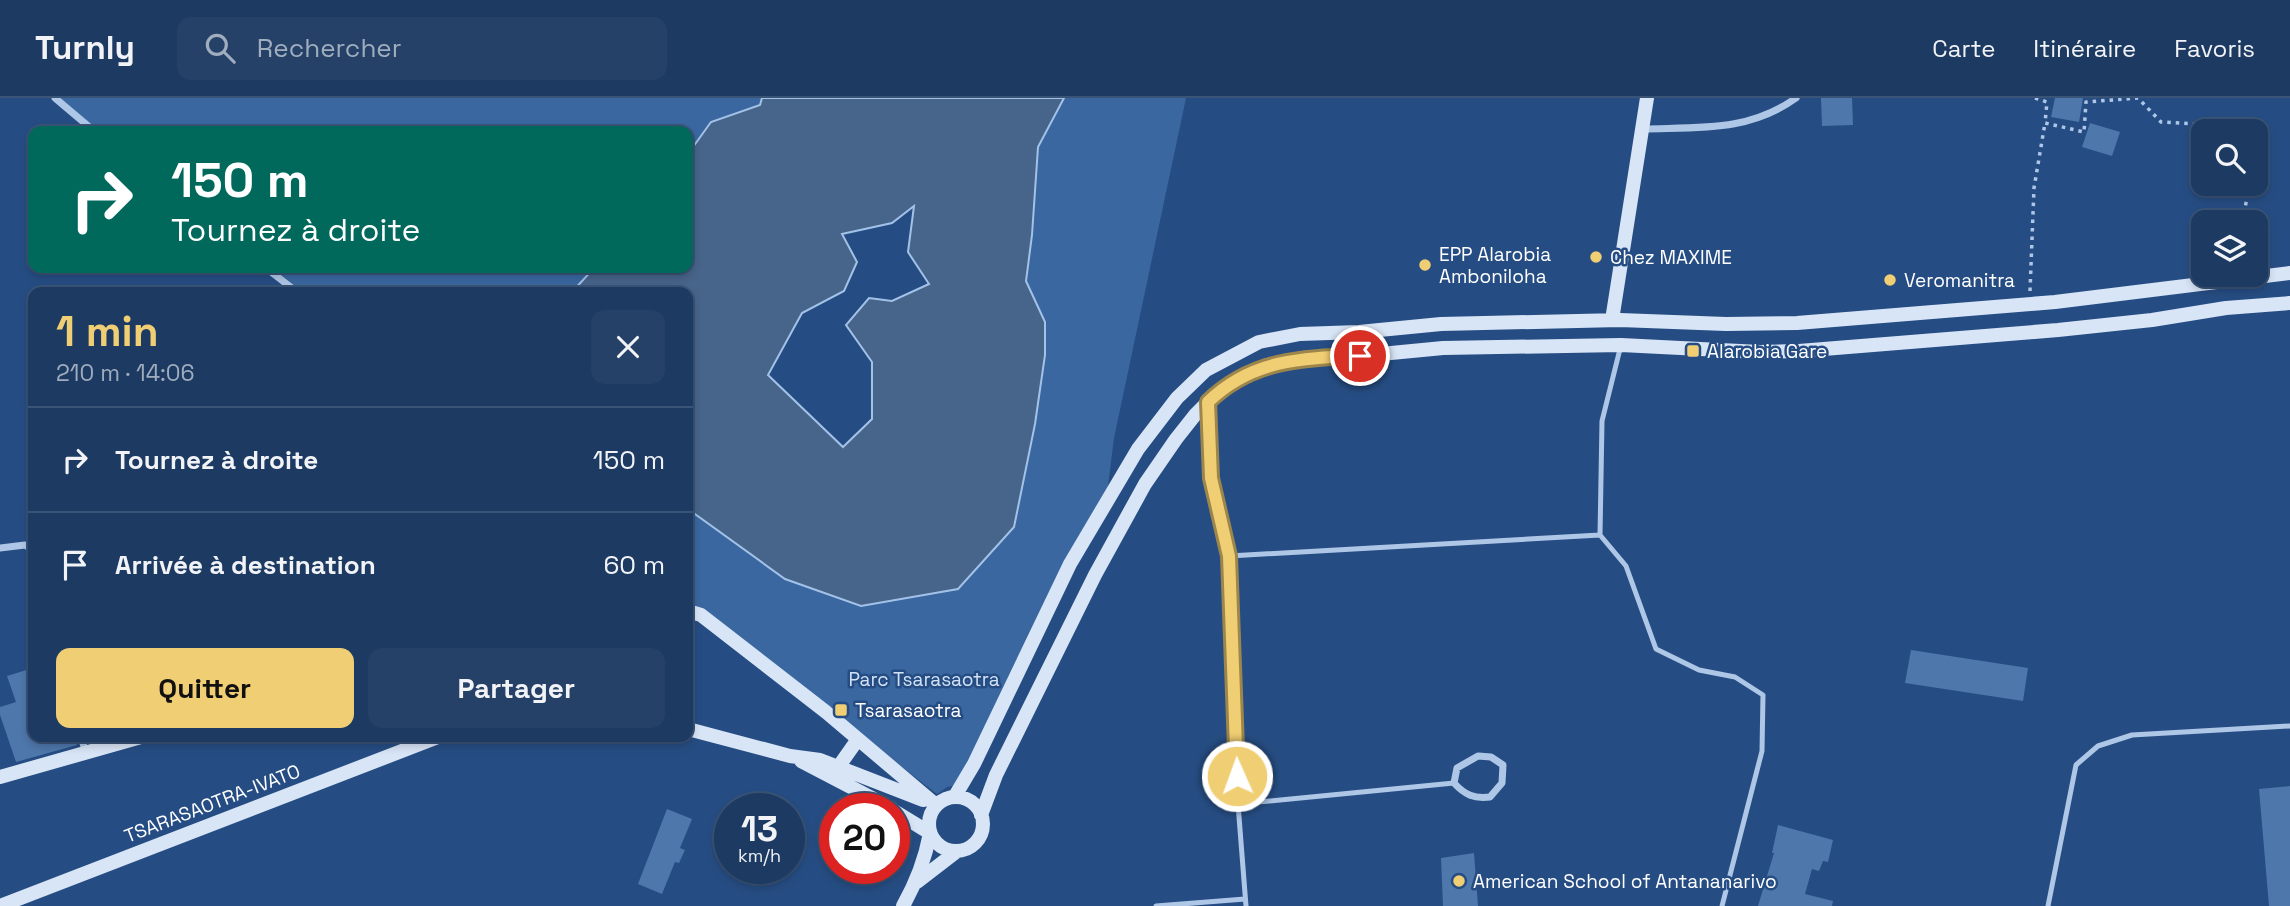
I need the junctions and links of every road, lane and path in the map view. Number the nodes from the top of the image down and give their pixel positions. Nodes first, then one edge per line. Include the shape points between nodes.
1 (55, 98) edge
2 (1647, 98) edge
3 (1796, 98) edge
4 (2035, 98) edge
5 (2045, 123) junction
6 (2191, 124) edge
7 (88, 126) edge
8 (1642, 130) junction
9 (272, 273) edge
10 (2290, 273) edge
11 (291, 287) edge
12 (2290, 303) edge
13 (2031, 304) junction
14 (1612, 320) junction
15 (1615, 346) junction
16 (1208, 402) junction
17 (1600, 535) junction
18 (28, 547) edge
19 (0, 548) edge
20 (1229, 556) junction
21 (694, 613) edge
22 (2290, 726) edge
23 (693, 730) edge
24 (858, 739) junction
25 (83, 742) edge
26 (123, 742) edge
27 (425, 742) edge
28 (86, 752) junction
29 (790, 755) junction
30 (839, 766) junction
31 (0, 777) edge
32 (1454, 783) junction
33 (861, 793) edge
34 (955, 796) junction
35 (1238, 804) junction
36 (936, 805) junction
37 (981, 815) junction
38 (910, 821) edge
39 (930, 833) junction
40 (956, 852) junction
41 (916, 883) junction
42 (1245, 902) edge
43 (0, 906) edge
44 (902, 906) edge
45 (1156, 906) edge
46 (1723, 906) edge
47 (2048, 906) edge

1 - 7 street
2 - 8 main road
3 - 8 street via 1778,111 1731,126
4 - 5 path via 2047,102
5 - 6 path via 2084,132 2087,102 2138,99 2161,122
5 - 13 path via 2034,188
8 - 14 main road
9 - 11 street
10 - 13 main road
12 - 15 main road via 2071,328 1799,351
13 - 14 main road via 1797,323
14 - 34 main road via 1441,324 1300,334 1259,342 1206,370 1177,398 1138,449 1071,562
15 - 16 main road via 1443,348 1302,358 1267,365 1221,389
15 - 17 lane via 1602,421
16 - 20 lane via 1211,478
16 - 37 main road via 1158,463 1095,575 996,775
17 - 20 lane
17 - 46 lane via 1626,566 1656,649 1699,670 1735,677 1763,695 1762,751
18 - 19 street
20 - 35 lane
21 - 24 main road
22 - 47 lane via 2132,735 2098,746 2076,765
23 - 29 main road
24 - 30 main road
24 - 36 main road
25 - 28 street
26 - 28 main road
27 - 43 main road, TSARASAOTRA-IVATO
28 - 31 main road
29 - 30 main road
29 - 33 main road
30 - 36 main road
32 - 32 street via 1464,794 1490,797 1502,783 1503,765 1478,756 1457,768
32 - 35 lane
34 - 36 main road
34 - 37 main road via 972,800
35 - 42 lane
36 - 39 main road via 929,818
37 - 40 main road via 978,840
38 - 39 main road
39 - 40 main road via 940,846
39 - 41 main road
40 - 41 main road
41 - 44 main road
42 - 45 lane

